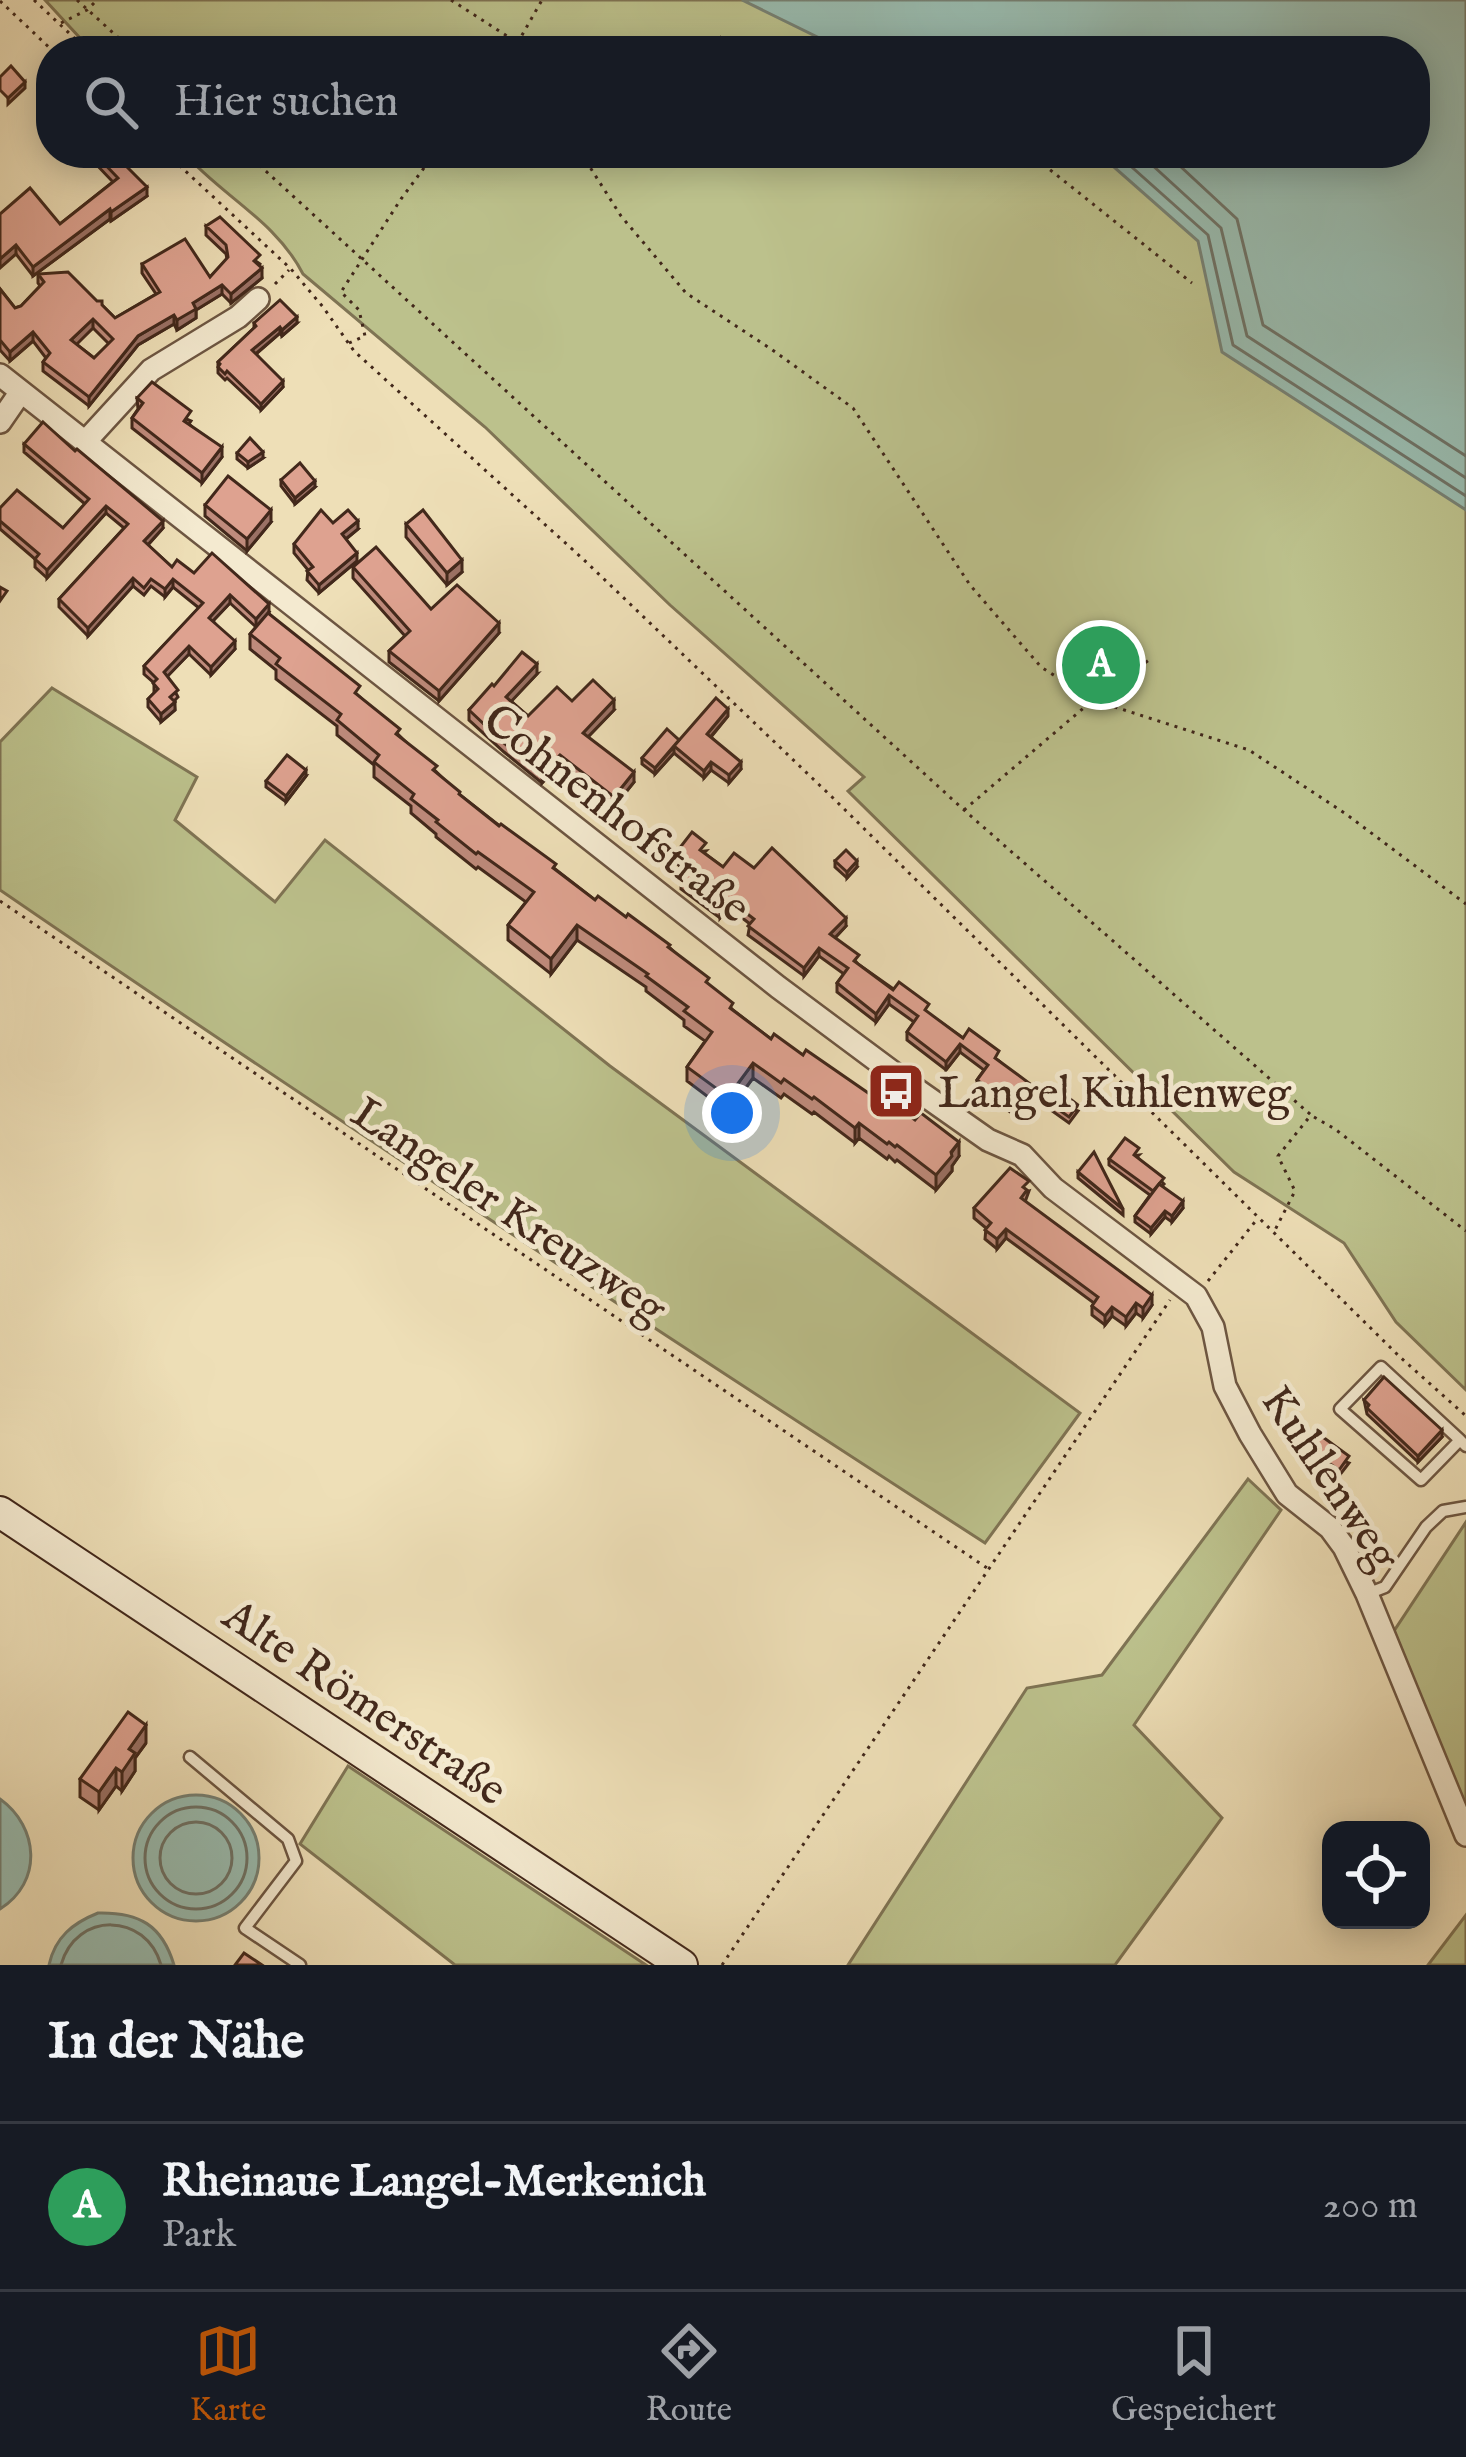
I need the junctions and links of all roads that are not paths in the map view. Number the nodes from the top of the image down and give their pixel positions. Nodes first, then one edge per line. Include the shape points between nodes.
1 (258, 299) road end
2 (0, 375) edge
3 (20, 393) junction
4 (0, 422) edge
5 (85, 442) junction
6 (1188, 1290) joint
7 (1463, 1443) edge
8 (1466, 1507) edge
9 (0, 1512) edge
10 (1367, 1594) junction
11 (190, 1757) dead end
12 (1466, 1834) edge
13 (300, 1965) edge
14 (682, 1965) edge

1 - 5 street via 151,370
2 - 3 street, Cohnenhofstraße
3 - 4 street
3 - 5 street, Cohnenhofstraße
5 - 6 street, Cohnenhofstraße via 778,987 988,1140 1022,1155 1053,1188
6 - 10 street, Kuhlenweg via 1213,1327 1225,1386 1250,1434 1287,1494 1344,1547
7 - 7 lane via 1421,1480 1340,1409 1381,1367
8 - 10 lane via 1443,1511 1385,1587
9 - 14 street, Alte Römerstraße
10 - 12 street, Kuhlenweg
11 - 13 lane via 288,1839 296,1862 245,1928

